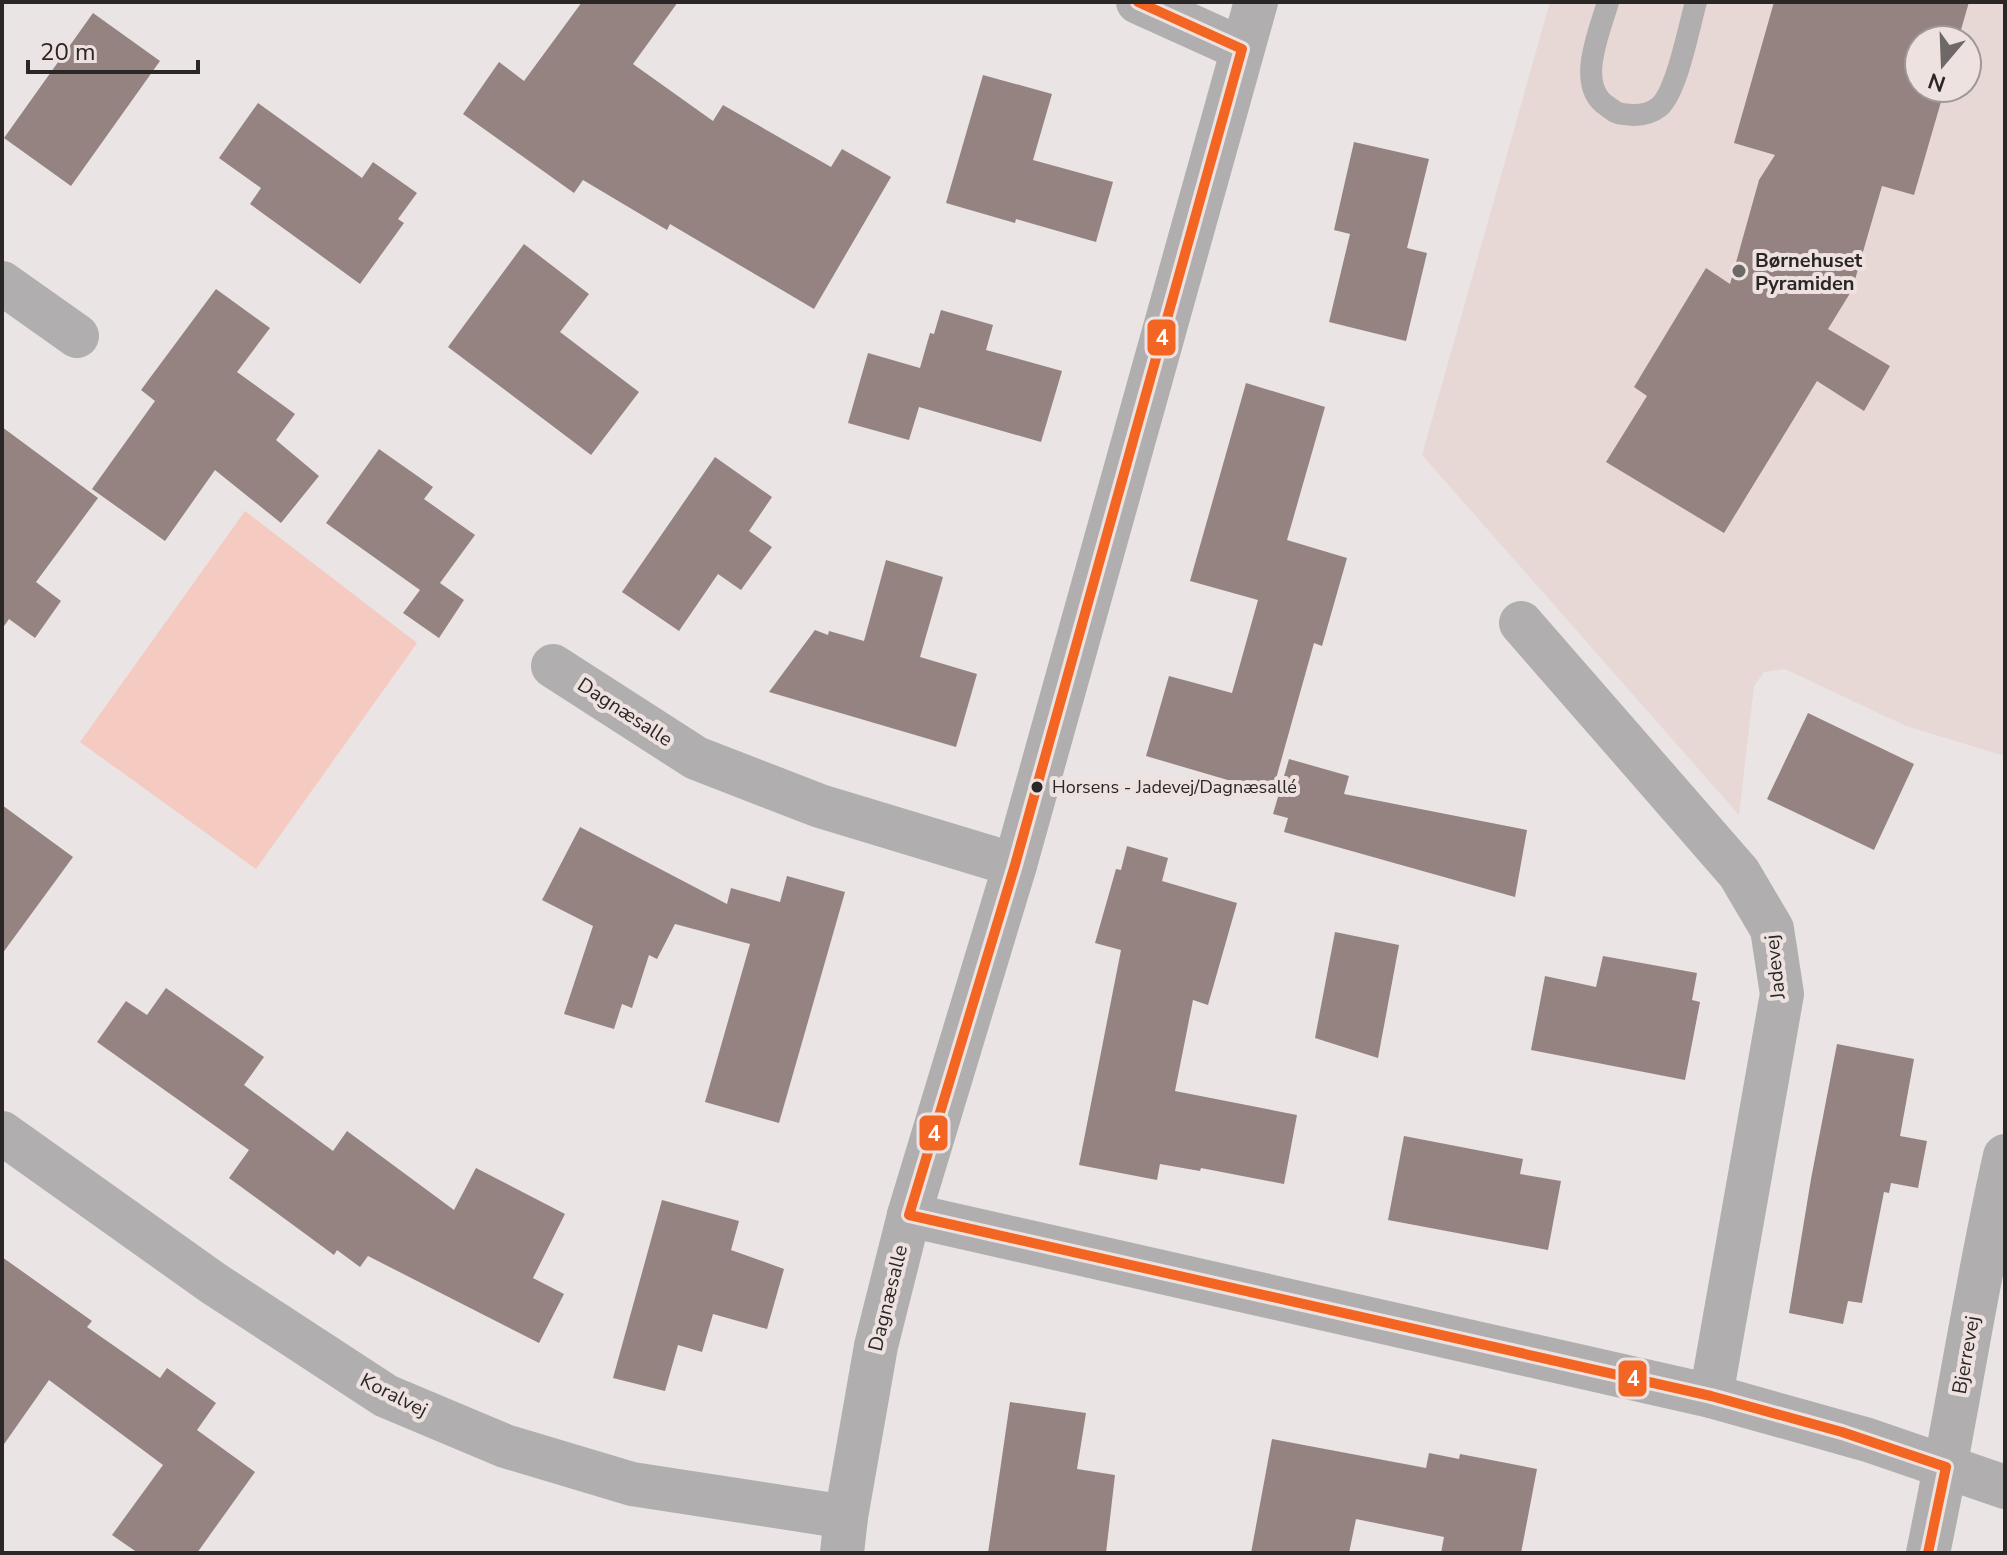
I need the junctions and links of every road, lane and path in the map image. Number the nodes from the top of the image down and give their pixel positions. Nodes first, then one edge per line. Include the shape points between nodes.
1 (1138, 2) edge
2 (1256, 2) edge
3 (1608, 2) edge
4 (1696, 2) edge
5 (1242, 49) junction
6 (2, 283) edge
7 (77, 336) dead end
8 (1521, 623) dead end
9 (553, 666) dead end
10 (1015, 865) junction
11 (2, 1133) edge
12 (2005, 1156) edge
13 (909, 1215) junction
14 (1711, 1396) junction
15 (1946, 1467) junction
16 (2005, 1487) edge
17 (844, 1535) edge
18 (1928, 1553) edge

1 - 5 street
2 - 5 street, Dagnæsalle
3 - 4 lane via 1591,83 1600,102 1618,114 1639,115 1658,107 1671,90
5 - 10 street, Dagnæsalle
6 - 7 street
8 - 14 street, Jadevej via 1739,873 1772,929 1782,994
9 - 10 street, Dagnæsalle via 696,758 820,806
10 - 13 street, Dagnæsalle
11 - 17 street, Koralvej via 213,1283 386,1396 505,1446 632,1484
12 - 15 street, Bjerrevej
13 - 14 street
13 - 17 street, Dagnæsalle via 876,1346
14 - 15 street
15 - 16 street
15 - 18 street, Bjerrevej

